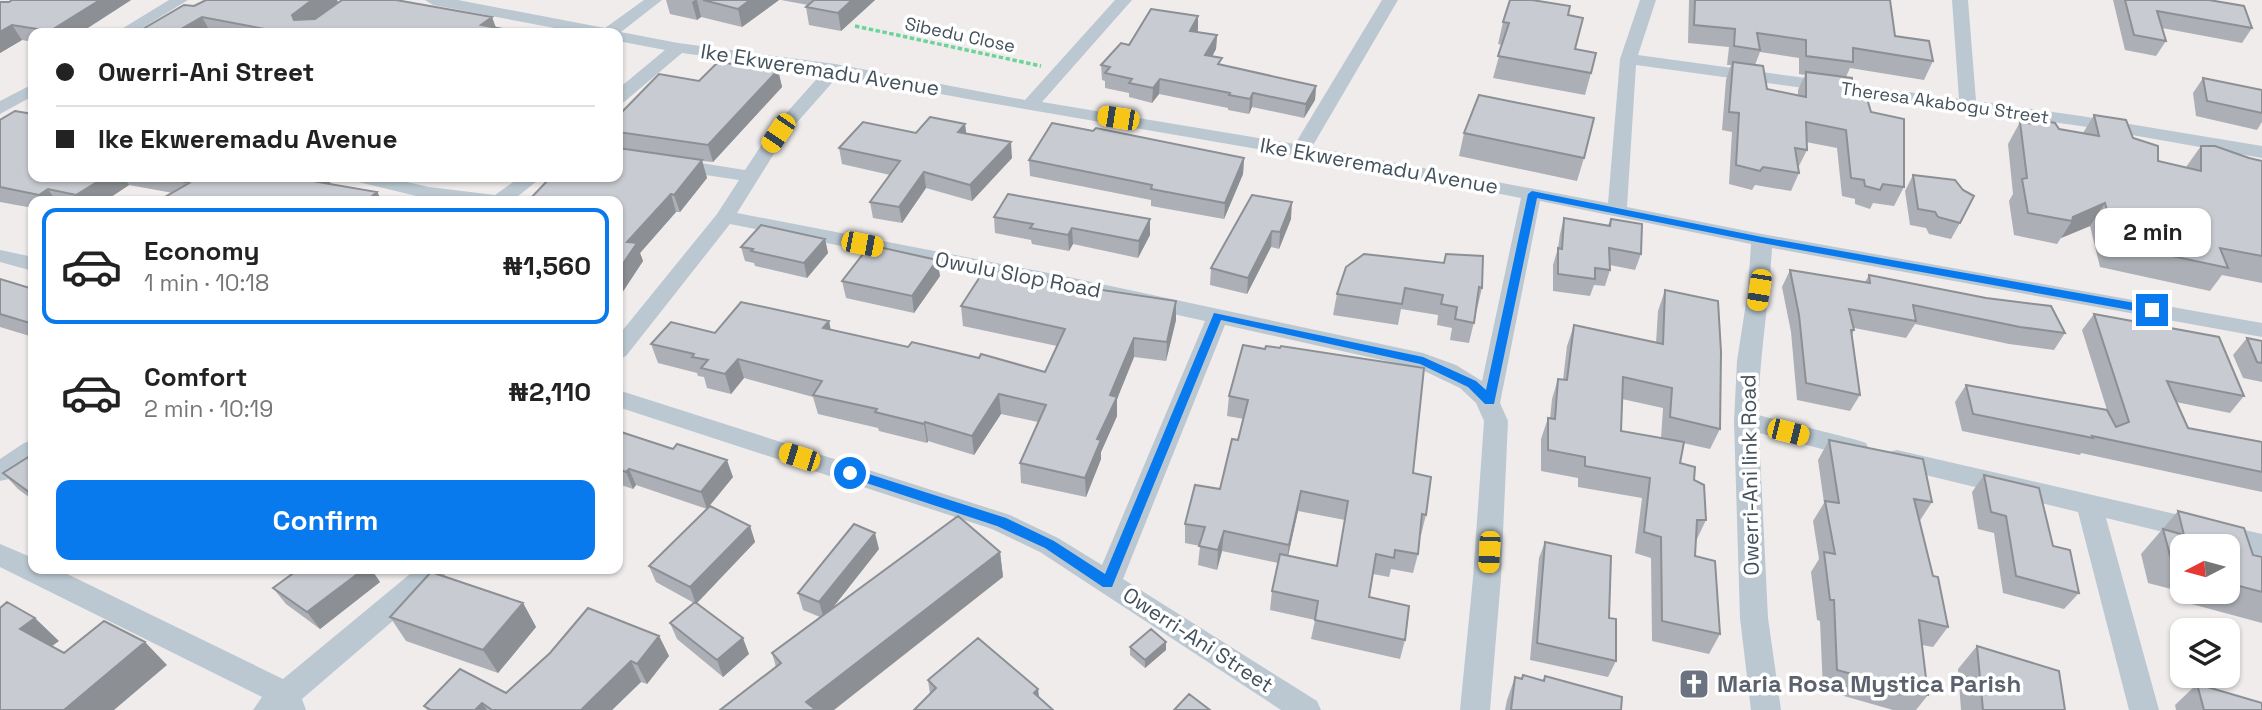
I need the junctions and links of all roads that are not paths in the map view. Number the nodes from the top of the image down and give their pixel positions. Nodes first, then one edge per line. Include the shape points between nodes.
1 (180, 0) edge
2 (433, 0) edge
3 (654, 0) edge
4 (1124, 0) edge
5 (1390, 0) edge
6 (1648, 0) edge
7 (1959, 0) edge
8 (132, 28) edge
9 (581, 28) edge
10 (614, 28) edge
11 (623, 37) edge
12 (678, 48) junction
13 (1628, 60) junction
14 (835, 69) junction
15 (623, 94) edge
16 (28, 96) edge
17 (1030, 105) junction
18 (1968, 107) junction
19 (0, 109) edge
20 (1300, 152) junction
21 (2262, 152) edge
22 (623, 157) edge
23 (749, 176) junction
24 (382, 182) edge
25 (525, 182) edge
26 (1532, 194) junction
27 (455, 196) edge
28 (505, 196) edge
29 (1616, 212) junction
30 (725, 218) junction
31 (1762, 240) junction
32 (0, 256) edge
33 (28, 263) edge
34 (1217, 316) junction
35 (2262, 330) edge
36 (623, 345) edge
37 (623, 400) edge
38 (1489, 401) junction
39 (1746, 421) junction
40 (28, 452) edge
41 (0, 472) edge
42 (2089, 504) junction
43 (2262, 545) edge
44 (0, 555) edge
45 (28, 568) edge
46 (42, 574) edge
47 (428, 574) edge
48 (1108, 583) junction
49 (282, 705) edge
50 (1306, 710) edge
51 (1475, 710) edge
52 (1766, 710) edge
53 (2144, 710) edge

1 - 8 street
2 - 9 street
3 - 10 street
4 - 17 street
5 - 20 street
6 - 13 street
7 - 18 street
11 - 12 street, Ike Ekweremadu Avenue
12 - 14 street, Ike Ekweremadu Avenue
12 - 15 street
13 - 18 street, Theresa Akabogu Street
13 - 29 street
14 - 17 street, Ike Ekweremadu Avenue
14 - 23 street via 778,133
16 - 19 street
17 - 20 street, Ike Ekweremadu Avenue
18 - 21 street, Theresa Akabogu Street
20 - 26 street, Ike Ekweremadu Avenue
22 - 23 street
23 - 30 street
24 - 27 street
25 - 28 street
26 - 29 street, Ike Ekweremadu Avenue
26 - 38 street
29 - 31 street, Ike Ekweremadu Avenue
30 - 34 street, Owulu Slop Road
30 - 36 street
31 - 35 street, Ike Ekweremadu Avenue
31 - 39 street, Owerri-Ani link Road
32 - 33 street
34 - 38 street, Owulu Slop Road via 1423,361 1472,384
34 - 48 street
37 - 48 street, Owerri-Ani Street via 1001,522 1049,545
38 - 51 street via 1496,421
39 - 42 street
39 - 52 street, Owerri-Ani link Road via 1754,618
40 - 41 street
42 - 43 street
42 - 53 street
44 - 45 street
46 - 49 street
47 - 49 street
48 - 50 street, Owerri-Ani Street

